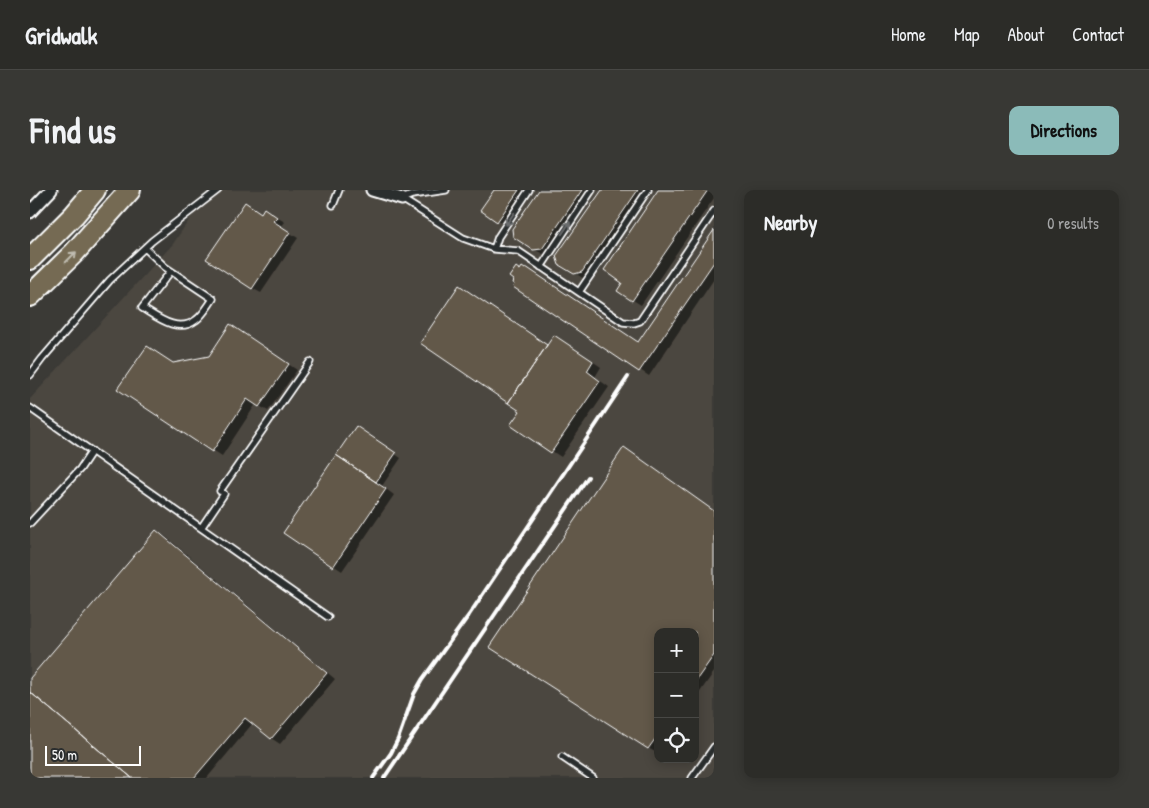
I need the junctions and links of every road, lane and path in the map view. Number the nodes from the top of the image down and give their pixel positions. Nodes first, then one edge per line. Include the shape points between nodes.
1 (51, 190) edge
2 (95, 190) edge
3 (130, 190) edge
4 (218, 190) edge
5 (339, 190) edge
6 (372, 190) edge
7 (446, 190) edge
8 (529, 190) edge
9 (592, 190) edge
10 (648, 190) edge
11 (402, 199) junction
12 (333, 206) dead end
13 (714, 211) edge
14 (30, 212) edge
15 (145, 248) junction
16 (494, 249) junction
17 (30, 259) edge
18 (541, 266) junction
19 (171, 271) junction
20 (579, 292) junction
21 (30, 296) edge
22 (310, 362) dead end
23 (30, 375) edge
24 (30, 408) edge
25 (92, 451) junction
26 (30, 523) edge
27 (201, 528) junction
28 (328, 617) dead end
29 (714, 747) edge
30 (562, 757) dead end
31 (593, 778) edge
32 (692, 778) edge

1 - 14 street
2 - 17 highway
21 -> 3 highway
4 - 15 lane
5 - 12 lane
6 - 11 street
7 - 11 lane
8 -> 16 lane via 498,237
18 -> 9 lane
10 - 20 lane
11 - 16 lane via 464,238
13 - 20 lane via 640,321 623,322
15 - 19 lane
15 - 23 lane via 110,280
16 - 18 lane via 518,251
18 - 20 lane
19 - 19 lane via 213,299 195,321 184,326 166,322 142,308
22 - 27 lane
24 - 25 lane
25 - 26 lane via 80,469
25 - 27 lane
27 - 28 lane
29 - 32 lane
30 - 31 lane

